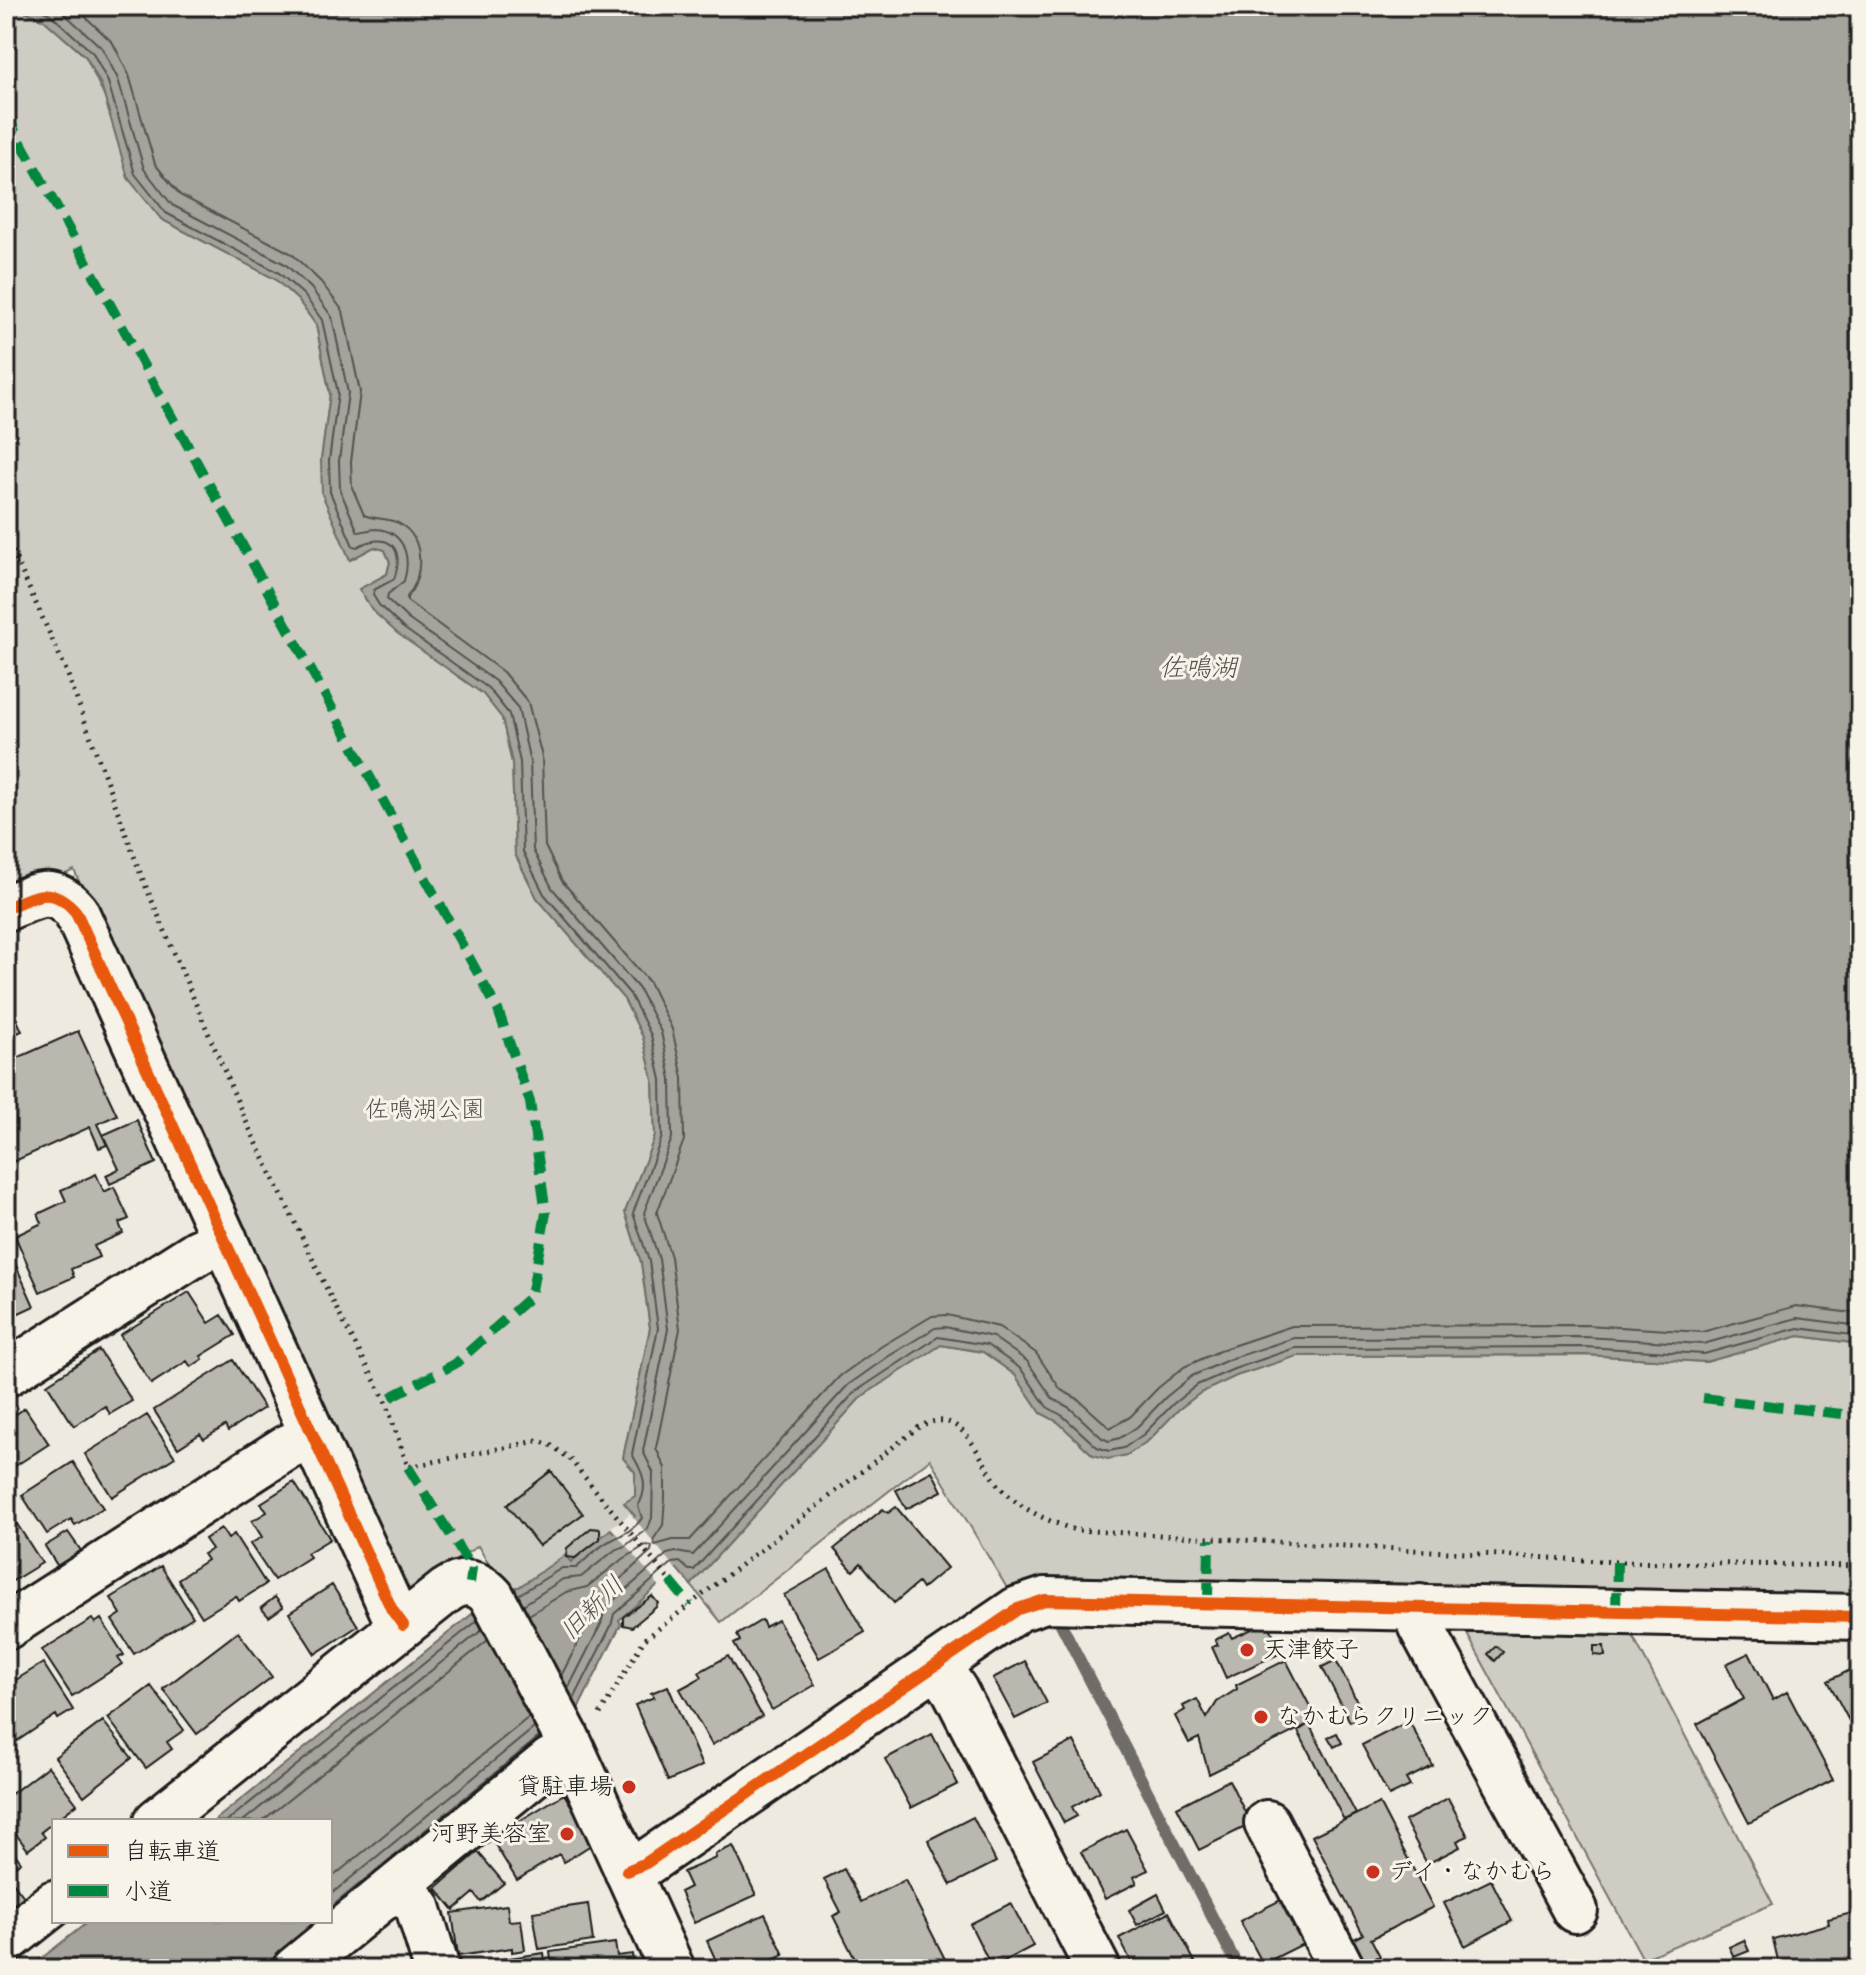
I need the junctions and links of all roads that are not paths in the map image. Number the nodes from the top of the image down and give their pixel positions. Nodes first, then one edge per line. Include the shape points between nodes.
1 (6, 908) edge
2 (225, 1240) junction
3 (6, 1374) edge
4 (314, 1436) junction
5 (1420, 1607) junction
6 (1860, 1617) edge
7 (403, 1625) junction
8 (6, 1627) edge
9 (937, 1664) junction
10 (569, 1743) junction
11 (160, 1819) edge
12 (1267, 1823) dead end
13 (627, 1871) junction
14 (399, 1884) junction
15 (52, 1905) edge
16 (1575, 1910) dead end
17 (6, 1941) edge
18 (295, 1969) edge
19 (437, 1969) edge
20 (672, 1969) edge
21 (1098, 1969) edge
22 (1342, 1969) edge

1 - 2 street via 49,894 65,899 76,912
2 - 3 street
2 - 4 street
4 - 7 street
4 - 8 street via 286,1448
5 - 6 street
5 - 9 street via 1045,1600 1018,1609
5 - 16 street via 1420,1625
7 - 10 street via 455,1585 476,1584 492,1597
7 - 11 street
9 - 13 street
9 - 21 street
10 - 13 street
10 - 14 street
12 - 22 street
13 - 20 street
14 - 18 street
14 - 19 street via 418,1907
15 - 17 street

